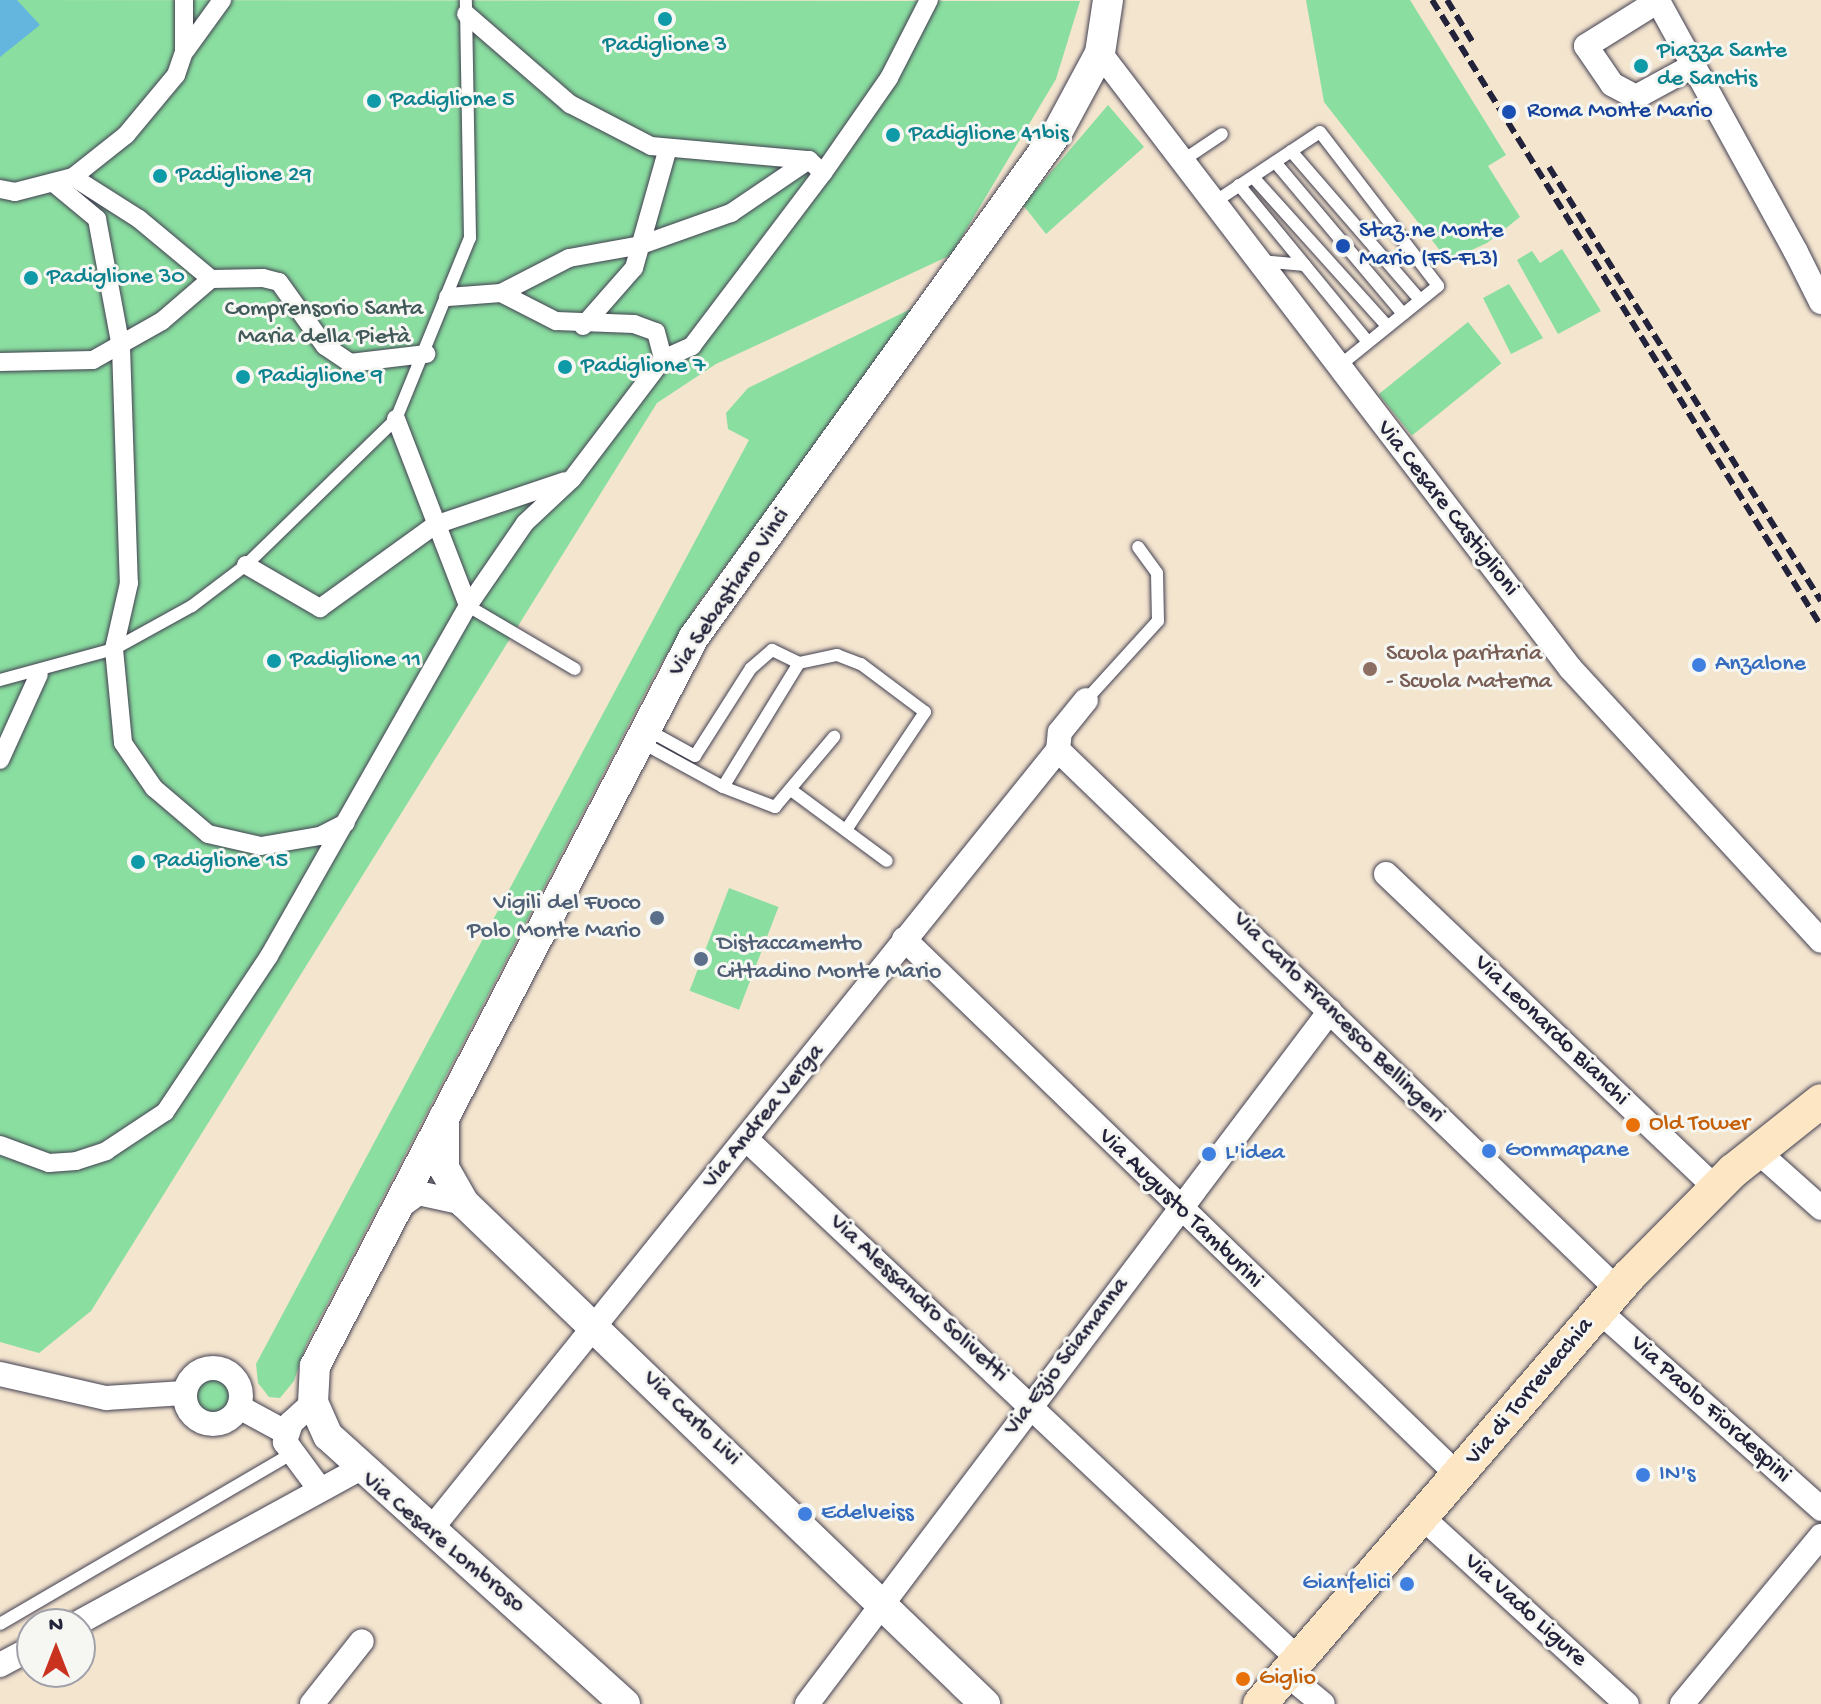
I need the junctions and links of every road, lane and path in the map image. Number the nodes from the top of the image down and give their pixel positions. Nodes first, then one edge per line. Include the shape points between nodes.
1 (184, 0) edge
2 (202, 0) edge
3 (216, 0) edge
4 (222, 0) edge
5 (929, 0) edge
6 (1108, 0) edge
7 (1658, 0) edge
8 (466, 7) edge
9 (184, 52) junction
10 (1100, 53) junction
11 (1693, 66) junction
12 (1222, 134) dead end
13 (667, 151) junction
14 (1291, 151) junction
15 (809, 160) junction
16 (1181, 162) junction
17 (1275, 162) junction
18 (823, 173) junction
19 (1253, 177) junction
20 (64, 181) junction
21 (1239, 185) junction
22 (0, 189) edge
23 (1213, 203) junction
24 (641, 245) junction
25 (1259, 261) junction
26 (1305, 265) junction
27 (211, 279) junction
28 (501, 293) junction
29 (448, 297) junction
30 (1420, 300) junction
31 (1821, 302) edge
32 (1403, 314) junction
33 (583, 326) junction
34 (1387, 326) junction
35 (1368, 342) junction
36 (121, 347) junction
37 (426, 354) junction
38 (663, 359) junction
39 (0, 362) edge
40 (1338, 367) junction
41 (396, 419) junction
42 (572, 479) junction
43 (435, 525) junction
44 (1138, 547) dead end
45 (246, 565) junction
46 (468, 606) junction
47 (114, 649) junction
48 (799, 663) junction
49 (575, 669) dead end
50 (39, 674) junction
51 (0, 680) edge
52 (1086, 700) joint
53 (642, 735) junction
54 (834, 737) dead end
55 (1058, 750) junction
56 (0, 760) edge
57 (723, 787) junction
58 (791, 790) junction
59 (347, 822) junction
60 (846, 830) junction
61 (887, 861) dead end
62 (1386, 874) dead end
63 (904, 939) junction
64 (1821, 941) edge
65 (1330, 1011) junction
66 (1821, 1101) edge
67 (444, 1112) junction
68 (747, 1140) junction
69 (0, 1145) edge
70 (1756, 1150) junction
71 (1715, 1187) junction
72 (464, 1203) junction
73 (1178, 1208) junction
74 (1821, 1208) edge
75 (389, 1214) junction
76 (1608, 1299) junction
77 (594, 1326) junction
78 (0, 1374) edge
79 (184, 1393) junction
80 (313, 1403) junction
81 (1032, 1406) junction
82 (239, 1407) junction
83 (288, 1443) junction
84 (361, 1468) junction
85 (1459, 1476) junction
86 (319, 1488) junction
87 (1821, 1509) edge
88 (1423, 1518) junction
89 (432, 1528) junction
90 (1821, 1536) edge
91 (882, 1603) junction
92 (96, 1613) edge
93 (0, 1624) edge
94 (362, 1641) dead end
95 (1290, 1665) junction
96 (312, 1704) edge
97 (625, 1704) edge
98 (807, 1704) edge
99 (985, 1704) edge
100 (1260, 1704) edge
101 (1323, 1704) edge
102 (1627, 1704) edge
103 (1682, 1704) edge

1 - 9 street
2 - 3 street
4 - 9 street
5 - 18 street via 889,78
6 - 10 street, Via Sebastiano Vinci
7 - 11 street
7 - 11 street via 1586,46 1612,84 1636,97
8 - 13 street via 570,104
8 - 29 lane via 470,238
9 - 20 street via 176,75 126,135
10 - 16 street, Via Cesare Castiglioni
10 - 53 street, Via Sebastiano Vinci via 1007,206 694,637
11 - 31 street
12 - 16 lane
13 - 15 street
13 - 24 street
14 - 17 lane
14 - 30 lane
14 - 30 lane via 1320,132 1438,286
15 - 18 street
15 - 24 street via 731,213
16 - 23 street, Via Cesare Castiglioni
17 - 19 lane
17 - 32 lane
18 - 38 street via 692,346
19 - 21 lane
19 - 34 lane
20 - 22 street
20 - 27 street via 139,219
20 - 36 street via 97,219
21 - 23 lane
21 - 26 lane
23 - 25 street, Via Cesare Castiglioni
24 - 28 street via 569,258
24 - 33 street via 634,268
25 - 26 lane
25 - 40 street, Via Cesare Castiglioni
26 - 35 lane
27 - 36 street
27 - 37 street via 279,282 325,346 350,363
28 - 29 street
28 - 33 street via 556,321
29 - 37 lane
30 - 32 lane
32 - 34 lane
33 - 38 street via 634,324 656,332
34 - 35 lane
35 - 40 lane
36 - 39 street via 93,360
36 - 47 street via 129,583
37 - 41 lane
38 - 42 street
40 - 64 street, Via Cesare Castiglioni via 1578,678
41 - 43 street
41 - 45 lane
42 - 43 street
42 - 46 street via 525,523
43 - 45 street via 320,608
43 - 46 street
44 - 52 lane via 1157,573 1158,621
45 - 47 lane
46 - 49 lane
46 - 59 street
47 - 50 lane
47 - 59 street via 123,743 154,788 208,834 261,846 320,836
48 - 53 lane via 772,650 751,668 695,756
48 - 57 lane
48 - 60 lane via 837,655 861,664 925,712
50 - 51 lane
50 - 56 street
52 - 55 street, Via Andrea Verga via 1060,732
53 - 57 lane
53 - 67 street, Via Sebastiano Vinci
54 - 58 lane
55 - 63 street, Via Andrea Verga
55 - 65 street, Via Carlo Francesco Bellingeri
57 - 58 lane via 768,808
58 - 60 lane
59 - 69 street via 165,1112 106,1151 76,1161 49,1163
60 - 61 lane
62 - 71 street, Via Leonardo Bianchi
63 - 68 street, Via Andrea Verga
63 - 73 street, Via Augusto Tamburini
65 - 73 street, Via Ezio Sciamanna
65 - 76 street, Via Carlo Francesco Bellingeri
66 - 70 main road, Via di Torrevecchia
67 - 72 street, Via Carlo Livi via 444,1168
67 - 75 street, Via Sebastiano Vinci
68 - 77 street, Via Andrea Verga
68 - 81 street, Via Alessandro Solivetti
70 - 71 main road, Via di Torrevecchia
70 - 74 street
71 - 76 main road, Via di Torrevecchia
72 - 75 street via 418,1193
72 - 77 street, Via Carlo Livi
73 - 81 street, Via Ezio Sciamanna
73 - 85 street, Via Augusto Tamburini
75 - 80 street, Via Sebastiano Vinci via 324,1340
76 - 85 main road, Via di Torrevecchia
76 - 87 street, Via Paolo Fiordespini
77 - 89 street, Via Andrea Verga
77 - 91 street, Via Carlo Livi
78 - 79 street via 106,1398
79 - 82 street via 190,1413 207,1424 228,1420
79 - 82 street via 194,1374 219,1368 239,1385
80 - 83 street
80 - 84 street via 324,1431
81 - 91 street, Via Ezio Sciamanna
81 - 95 street, Via Alessandro Solivetti
82 - 83 street
83 - 86 street
83 - 93 lane
84 - 86 street, Via Cesare Lombroso
84 - 89 street, Via Cesare Lombroso
85 - 88 main road, Via di Torrevecchia
86 - 92 street, Via Cesare Lombroso
88 - 95 main road, Via di Torrevecchia
88 - 102 street, Via Vado Ligure
89 - 97 street, Via Cesare Lombroso
90 - 103 street
91 - 98 street, Via Ezio Sciamanna
91 - 99 street, Via Carlo Livi
94 - 96 street
95 - 100 main road, Via di Torrevecchia
95 - 101 street, Via Alessandro Solivetti

